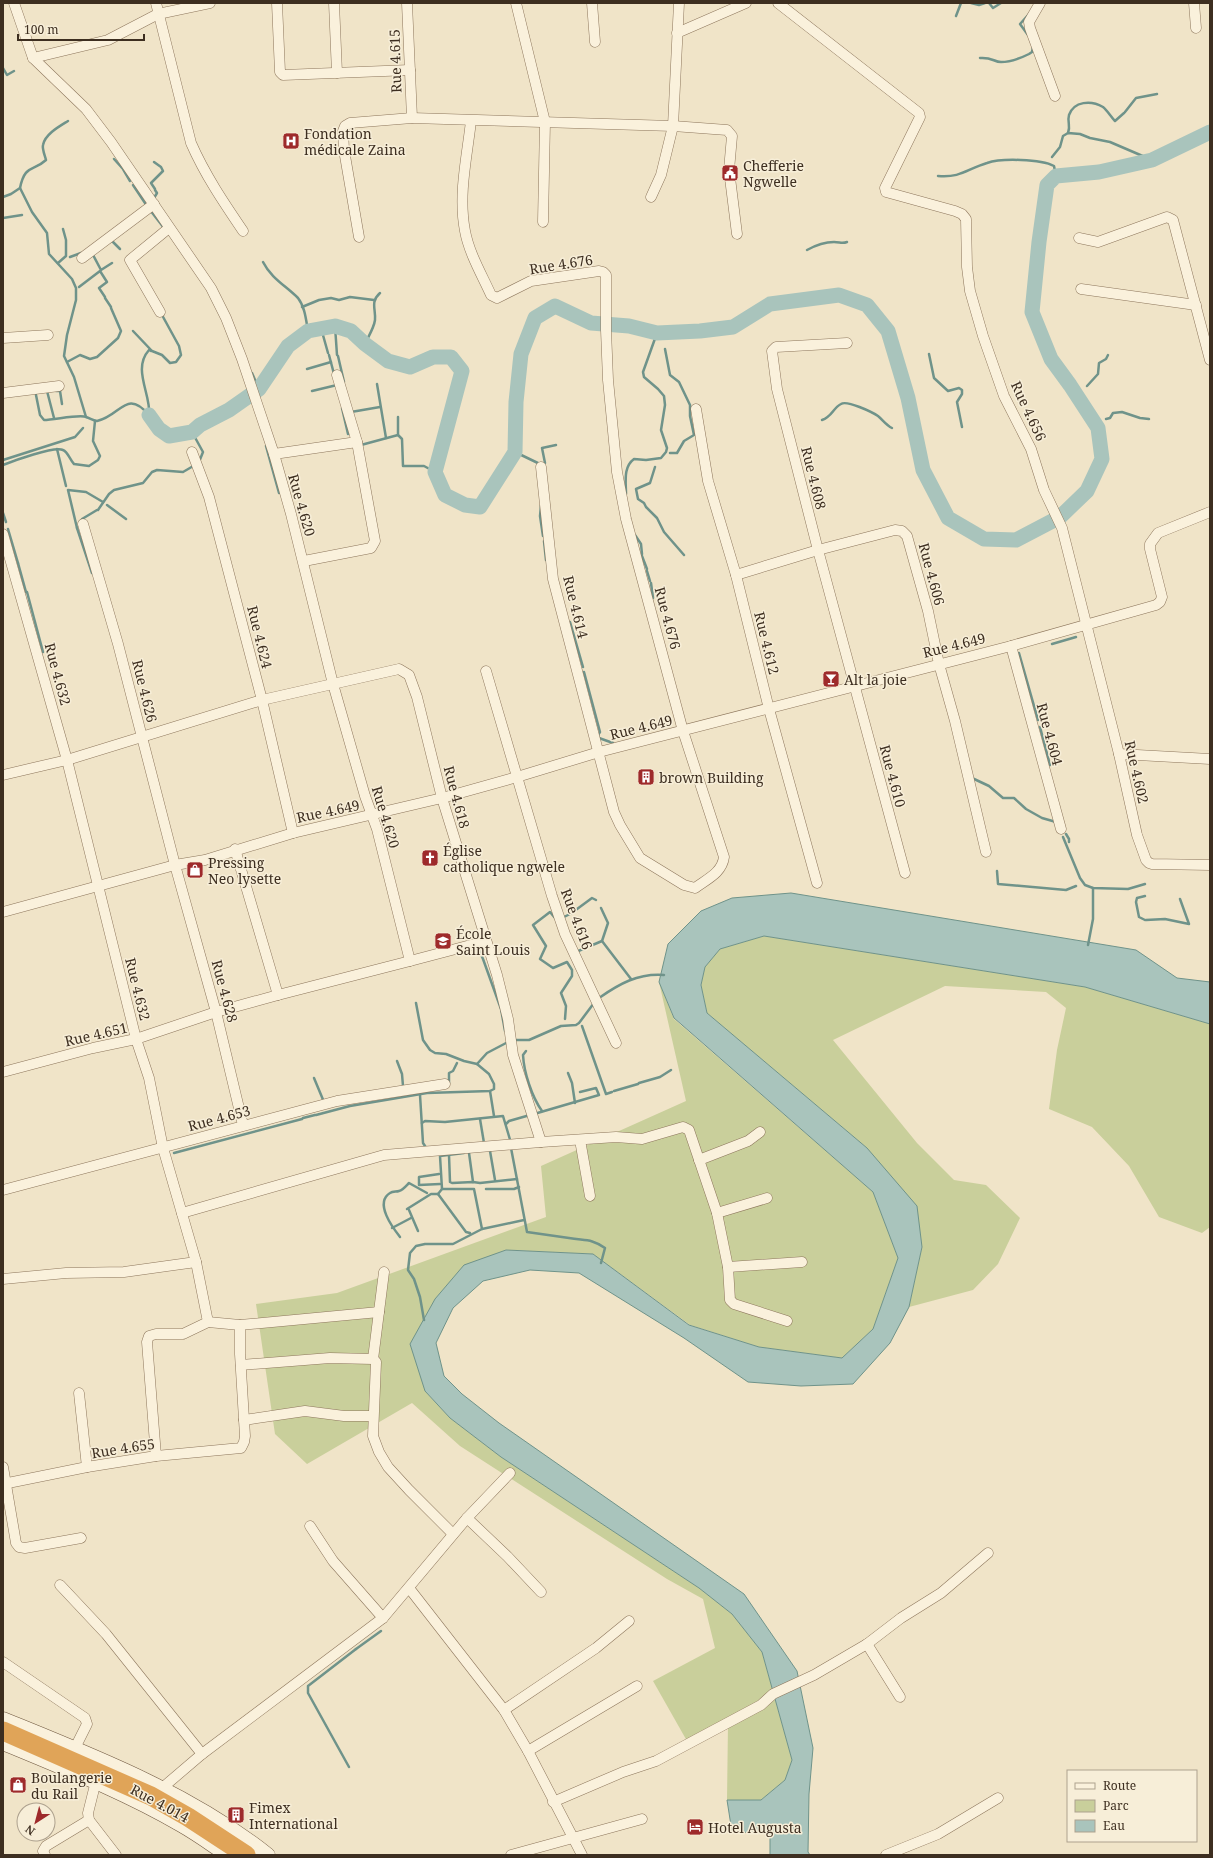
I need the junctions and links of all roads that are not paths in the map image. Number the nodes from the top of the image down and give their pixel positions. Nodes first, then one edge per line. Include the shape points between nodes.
1 (14, 3) edge
2 (156, 3) edge
3 (210, 3) edge
4 (277, 3) edge
5 (334, 3) edge
6 (407, 3) edge
7 (516, 3) edge
8 (592, 3) edge
9 (678, 3) edge
10 (746, 3) edge
11 (778, 3) edge
12 (1040, 3) edge
13 (1194, 3) edge
14 (158, 14) junction
15 (1196, 28) dead end
16 (677, 33) junction
17 (595, 42) dead end
18 (33, 58) junction
19 (410, 70) junction
20 (337, 73) junction
21 (1055, 96) dead end
22 (412, 118) junction
23 (471, 121) junction
24 (545, 122) junction
25 (673, 126) junction
26 (651, 197) dead end
27 (154, 204) junction
28 (543, 222) dead end
29 (169, 228) junction
30 (243, 231) dead end
31 (736, 234) dead end
32 (359, 237) dead end
33 (1078, 238) dead end
34 (82, 258) dead end
35 (1081, 289) dead end
36 (1196, 305) junction
37 (160, 312) dead end
38 (48, 335) dead end
39 (3, 338) edge
40 (848, 343) dead end
41 (1210, 360) edge
42 (337, 375) dead end
43 (60, 386) dead end
44 (3, 393) edge
45 (696, 409) dead end
46 (357, 442) junction
47 (192, 452) dead end
48 (274, 454) junction
49 (541, 467) dead end
50 (1210, 512) edge
51 (83, 524) dead end
52 (3, 534) edge
53 (818, 550) junction
54 (304, 561) junction
55 (736, 575) junction
56 (1087, 626) junction
57 (1011, 646) junction
58 (939, 664) junction
59 (486, 671) dead end
60 (334, 684) junction
61 (854, 685) junction
62 (262, 700) junction
63 (769, 709) junction
64 (683, 731) junction
65 (142, 736) junction
66 (599, 752) junction
67 (1119, 754) junction
68 (1210, 759) edge
69 (67, 760) junction
70 (3, 775) edge
71 (517, 777) junction
72 (442, 798) junction
73 (372, 815) junction
74 (1061, 829) dead end
75 (293, 833) junction
76 (235, 849) junction
77 (986, 852) dead end
78 (175, 865) junction
79 (1210, 865) edge
80 (905, 874) dead end
81 (817, 883) dead end
82 (97, 885) junction
83 (3, 912) edge
84 (486, 941) junction
85 (410, 961) junction
86 (278, 995) junction
87 (216, 1012) junction
88 (136, 1039) junction
89 (616, 1043) dead end
90 (3, 1072) edge
91 (445, 1084) dead end
92 (243, 1125) junction
93 (760, 1132) dead end
94 (580, 1140) junction
95 (541, 1142) junction
96 (162, 1148) junction
97 (699, 1160) junction
98 (3, 1190) edge
99 (590, 1196) dead end
100 (768, 1198) dead end
101 (182, 1213) junction
102 (717, 1213) junction
103 (196, 1262) junction
104 (802, 1262) dead end
105 (728, 1267) junction
106 (384, 1272) dead end
107 (3, 1279) edge
108 (379, 1312) junction
109 (787, 1321) dead end
110 (208, 1322) junction
111 (240, 1325) junction
112 (373, 1359) junction
113 (241, 1365) junction
114 (79, 1393) dead end
115 (373, 1416) junction
116 (244, 1420) junction
117 (156, 1456) junction
118 (3, 1467) edge
119 (87, 1467) junction
120 (510, 1472) dead end
121 (4, 1483) edge
122 (467, 1518) junction
123 (310, 1526) dead end
124 (453, 1534) junction
125 (81, 1538) dead end
126 (988, 1553) dead end
127 (60, 1585) dead end
128 (409, 1588) junction
129 (541, 1592) dead end
130 (382, 1618) junction
131 (629, 1621) dead end
132 (867, 1644) junction
133 (3, 1662) edge
134 (637, 1686) dead end
135 (900, 1697) dead end
136 (504, 1710) junction
137 (3, 1719) edge
138 (3, 1731) edge
139 (3, 1743) edge
140 (74, 1748) junction
141 (528, 1751) junction
142 (202, 1754) junction
143 (96, 1781) junction
144 (161, 1789) junction
145 (998, 1798) dead end
146 (553, 1802) junction
147 (642, 1819) dead end
148 (90, 1820) junction
149 (573, 1838) junction
150 (522, 1853) edge
151 (44, 1855) edge
152 (116, 1855) edge
153 (227, 1855) edge
154 (246, 1855) edge
155 (268, 1855) edge
156 (511, 1855) edge
157 (582, 1855) edge
158 (886, 1855) edge

1 - 18 street
2 - 14 street
3 - 14 street
4 - 20 street via 280,72 283,75
5 - 20 street
6 - 19 street, Rue 4.615
7 - 24 street
8 - 17 street
9 - 16 street
10 - 16 street
11 - 56 street, Rue 4.656 via 919,113 920,120 885,188 886,192 955,211 966,219 970,292 983,336 1004,396 1031,449 1050,503 1062,528
12 - 21 street via 1029,22
13 - 15 street
14 - 18 street via 108,40
14 - 30 street via 191,143 218,194
16 - 25 street
18 - 27 street, Rue 4.620 via 86,109
19 - 20 street
19 - 22 street, Rue 4.615
22 - 23 street
22 - 32 street via 350,123 343,131
23 - 24 street
23 - 64 street, Rue 4.676 via 462,204 465,232 494,298 532,281 599,271 606,275 608,380 626,520
24 - 25 street
24 - 28 street
25 - 26 street via 661,176
25 - 31 street via 731,132 730,179
27 - 29 street, Rue 4.620
27 - 34 street
29 - 37 street via 130,260
29 - 48 street, Rue 4.620 via 211,288 226,318
33 - 36 street via 1098,242 1170,217 1173,220
35 - 36 street
36 - 41 street
38 - 39 street
40 - 53 street, Rue 4.608 via 776,347 772,351 777,389
42 - 46 street
43 - 44 street
45 - 55 street, Rue 4.612 via 708,480
46 - 48 street
46 - 54 street via 367,489 374,545 371,548
47 - 62 street, Rue 4.624 via 210,497
48 - 54 street, Rue 4.620
49 - 66 street, Rue 4.614 via 554,578
50 - 56 street, Rue 4.649 via 1158,533 1150,544 1162,597 1160,602
51 - 65 street, Rue 4.626
52 - 69 street, Rue 4.632
53 - 55 street, Rue 4.606
53 - 58 street, Rue 4.606 via 895,530 907,536 930,618
53 - 61 street, Rue 4.608
54 - 60 street, Rue 4.620
55 - 63 street, Rue 4.612
56 - 57 street, Rue 4.649
56 - 67 street, Rue 4.602
57 - 58 street, Rue 4.649
57 - 74 street, Rue 4.604
58 - 61 street, Rue 4.649
58 - 77 street, Rue 4.606
59 - 71 street, Rue 4.616
60 - 62 street, Rue 4.618
60 - 72 street, Rue 4.618 via 399,669 409,675 421,710
60 - 73 street, Rue 4.620
61 - 63 street, Rue 4.649
61 - 80 street, Rue 4.610
62 - 65 street, Rue 4.618
62 - 75 street, Rue 4.624
63 - 64 street, Rue 4.649
63 - 81 street, Rue 4.612
64 - 66 street, Rue 4.649
64 - 66 street, Rue 4.676 via 724,857 719,871 695,888 684,885 646,862 634,850 614,812
65 - 69 street, Rue 4.618
65 - 78 street, Rue 4.626
66 - 71 street, Rue 4.649
67 - 68 street
67 - 79 street, Rue 4.602 via 1137,835 1149,863
69 - 70 street, Rue 4.618
69 - 82 street, Rue 4.632
71 - 72 street, Rue 4.649
71 - 89 street, Rue 4.616 via 565,934
72 - 73 street, Rue 4.649
72 - 84 street, Rue 4.618
73 - 75 street, Rue 4.649
73 - 85 street, Rue 4.620
75 - 76 street, Rue 4.649
76 - 78 street, Rue 4.649 via 205,860
76 - 86 street
78 - 82 street, Rue 4.649
78 - 87 street, Rue 4.628
82 - 83 street, Rue 4.649
82 - 88 street, Rue 4.632
84 - 85 street
84 - 95 street, Rue 4.618 via 508,1018 512,1055
85 - 86 street
86 - 87 street, Rue 4.651
87 - 88 street, Rue 4.651
87 - 92 street, Rue 4.628
88 - 90 street, Rue 4.651
88 - 96 street, Rue 4.632 via 149,1078
91 - 92 street, Rue 4.653 via 337,1101
92 - 96 street, Rue 4.653
93 - 97 street via 748,1141
94 - 95 street
94 - 97 street via 642,1139 682,1127 689,1130
94 - 99 street
95 - 101 street via 384,1155
96 - 98 street, Rue 4.653
96 - 101 street, Rue 4.632
97 - 102 street
100 - 102 street
101 - 103 street, Rue 4.632
102 - 105 street
103 - 107 street via 124,1272
103 - 110 street, Rue 4.632
104 - 105 street
105 - 109 street via 732,1303
106 - 108 street
108 - 111 street
108 - 112 street
110 - 111 street
110 - 117 street via 183,1334 149,1336 147,1342
111 - 113 street
112 - 113 street via 330,1358
112 - 115 street via 376,1362
113 - 116 street
114 - 119 street
115 - 116 street via 344,1416 305,1411
115 - 124 street via 373,1436 384,1462
116 - 117 street, Rue 4.655 via 244,1442 241,1448
117 - 119 street, Rue 4.655
118 - 121 street
119 - 121 street, Rue 4.655
120 - 122 street
121 - 125 street via 16,1543 20,1547
122 - 124 street
122 - 129 street
123 - 130 street via 333,1561
124 - 128 street
126 - 132 street via 941,1593 901,1618
127 - 142 street via 106,1634
128 - 130 street
128 - 136 street
130 - 142 street
131 - 136 street via 596,1648
132 - 135 street
132 - 146 street via 656,1761
133 - 140 street via 85,1718 87,1724
134 - 141 street
136 - 141 street
137 - 140 main road
138 - 154 highway, Rue 4.014 via 151,1796
139 - 143 main road
140 - 144 main road
141 - 146 street
142 - 144 street
143 - 148 street via 88,1813
143 - 153 main road via 182,1825
144 - 155 main road via 207,1813
145 - 158 street via 938,1834
146 - 149 street
147 - 149 street
148 - 151 street via 46,1846
148 - 152 street
149 - 150 street
149 - 157 street
150 - 156 street

